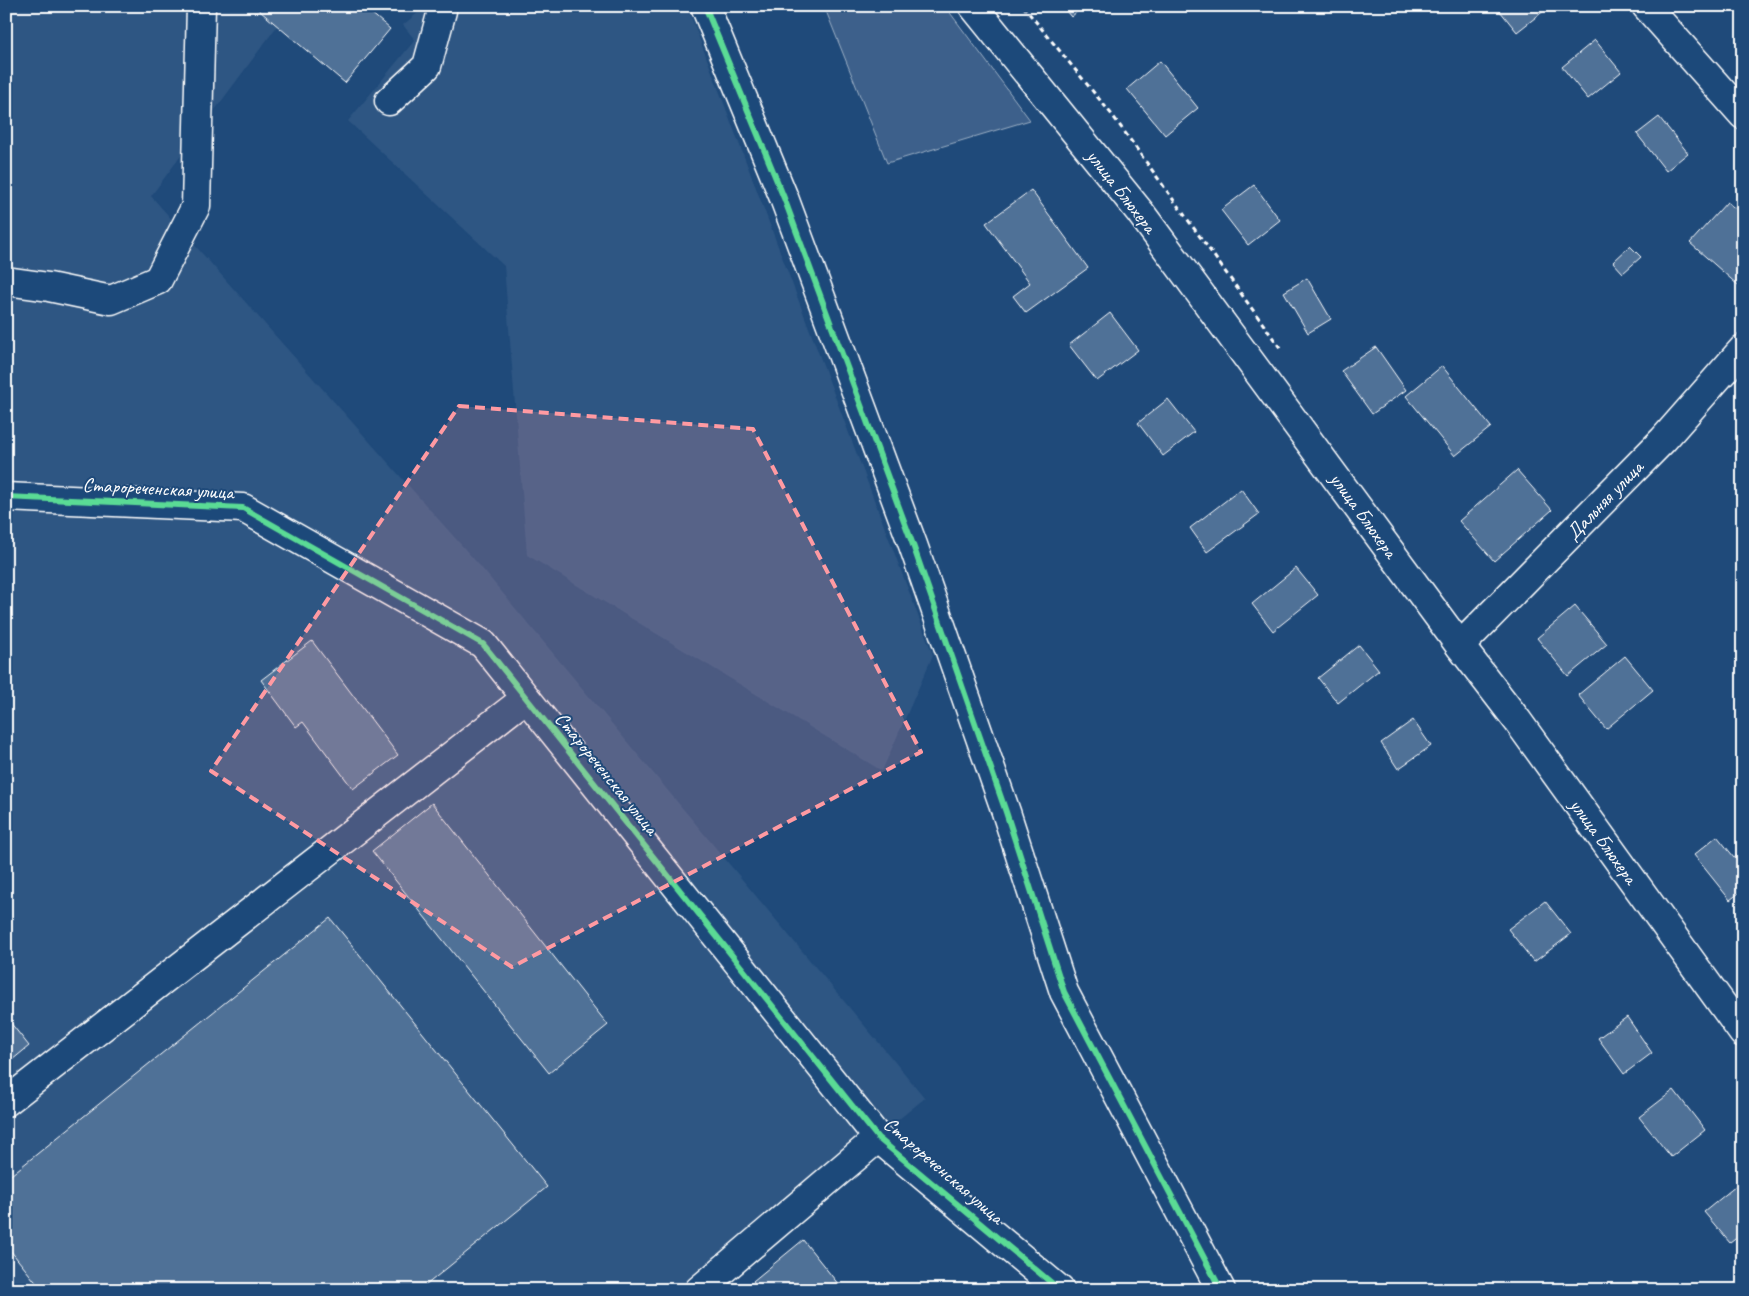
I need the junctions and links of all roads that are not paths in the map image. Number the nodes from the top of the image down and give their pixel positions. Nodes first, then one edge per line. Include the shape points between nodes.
1 (201, 6) edge
2 (442, 6) edge
3 (704, 6) edge
4 (973, 6) edge
5 (1646, 6) edge
6 (389, 101) dead end
7 (1743, 115) edge
8 (6, 281) edge
9 (1743, 348) edge
10 (6, 497) edge
11 (1460, 646) junction
12 (526, 698) junction
13 (1743, 1033) edge
14 (6, 1102) edge
15 (878, 1138) junction
16 (699, 1290) edge
17 (1060, 1290) edge
18 (1221, 1290) edge

1 - 8 street via 196,206 158,280 111,300
2 - 6 street via 427,66
3 - 18 street via 784,198 913,545 1006,812 1064,992
4 - 11 street, улица Блюхера via 1140,212
5 - 7 street
9 - 11 street, Дальняя улица via 1663,440
10 - 12 street, Старореченская улица via 243,508 483,644
11 - 13 street, улица Блюхера
12 - 14 street
12 - 15 street, Старореченская улица
15 - 16 street
15 - 17 street, Старореченская улица

